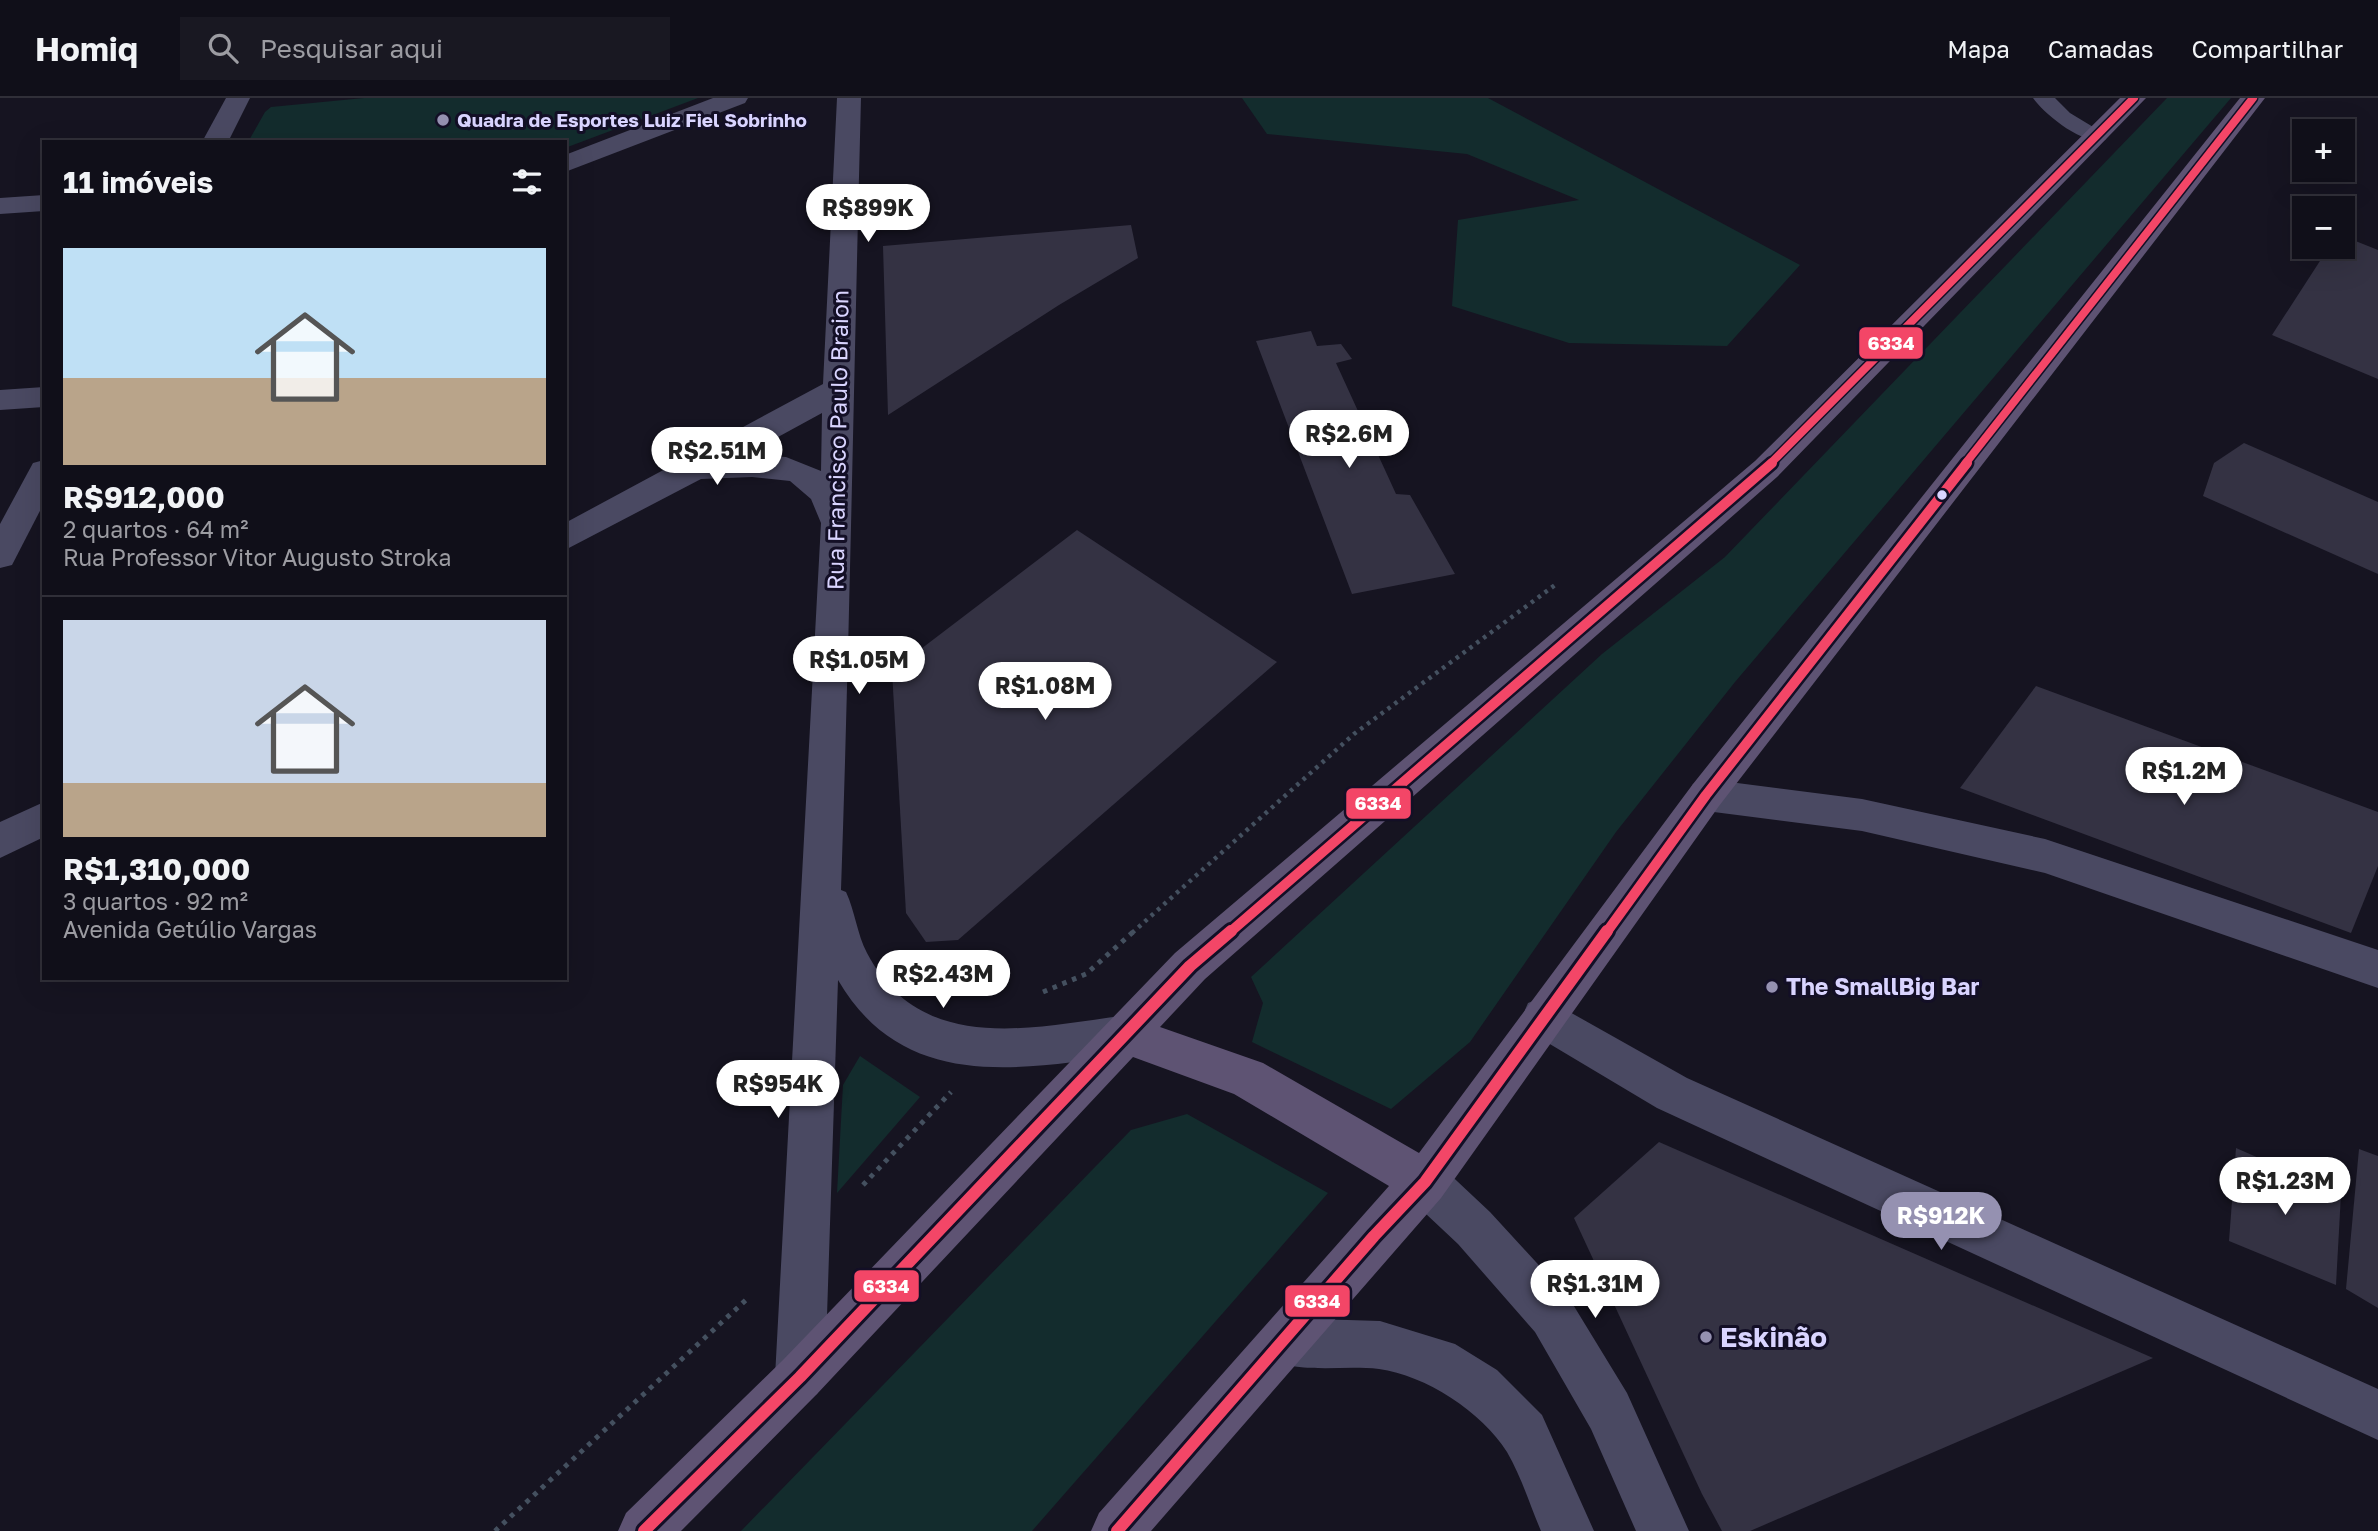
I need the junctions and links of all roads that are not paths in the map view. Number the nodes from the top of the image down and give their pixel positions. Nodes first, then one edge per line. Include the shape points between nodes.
1 (238, 98) edge
2 (736, 98) edge
3 (849, 98) edge
4 (2043, 98) edge
5 (2134, 98) edge
6 (2253, 98) edge
7 (2098, 136) junction
8 (216, 140) edge
9 (567, 163) edge
10 (42, 203) edge
11 (0, 206) edge
12 (838, 388) junction
13 (42, 397) edge
14 (0, 400) edge
15 (693, 470) junction
16 (42, 475) edge
17 (837, 524) junction
18 (567, 537) edge
19 (0, 556) edge
20 (1706, 795) junction
21 (42, 819) edge
22 (0, 841) edge
23 (824, 866) junction
24 (2378, 969) edge
25 (1543, 1017) junction
26 (1128, 1035) junction
27 (1425, 1182) junction
28 (1284, 1342) junction
29 (800, 1377) junction
30 (2378, 1415) edge
31 (644, 1531) edge
32 (1117, 1531) edge
33 (1568, 1531) edge
34 (1663, 1531) edge

1 - 8 street
2 - 9 street
3 - 12 street, Rua Francisco Paulo Braion
4 - 7 lane via 2063,117
5 - 7 main road
6 - 20 main road
7 - 26 main road via 1766,469 1190,966
10 - 11 street
12 - 15 street via 824,400
12 - 17 street, Rua Francisco Paulo Braion
13 - 14 street
15 - 17 street via 751,465 810,478 823,491
15 - 18 street
16 - 19 street
17 - 23 street, Rua Francisco Paulo Braion
20 - 24 street via 1862,815 2045,856
20 - 25 main road
21 - 22 street
23 - 26 street, Rua Francisco Paulo Braion via 839,935 855,976 891,1016 916,1033 944,1045 988,1050
23 - 29 street, Rua Francisco Paulo Braion
25 - 27 main road
25 - 30 street via 1672,1093
26 - 27 main road via 1248,1078
26 - 29 main road
27 - 28 main road
27 - 34 street via 1474,1228 1552,1315 1609,1411
28 - 32 main road
28 - 33 street via 1380,1345 1438,1361 1480,1387 1524,1433
29 - 31 main road

